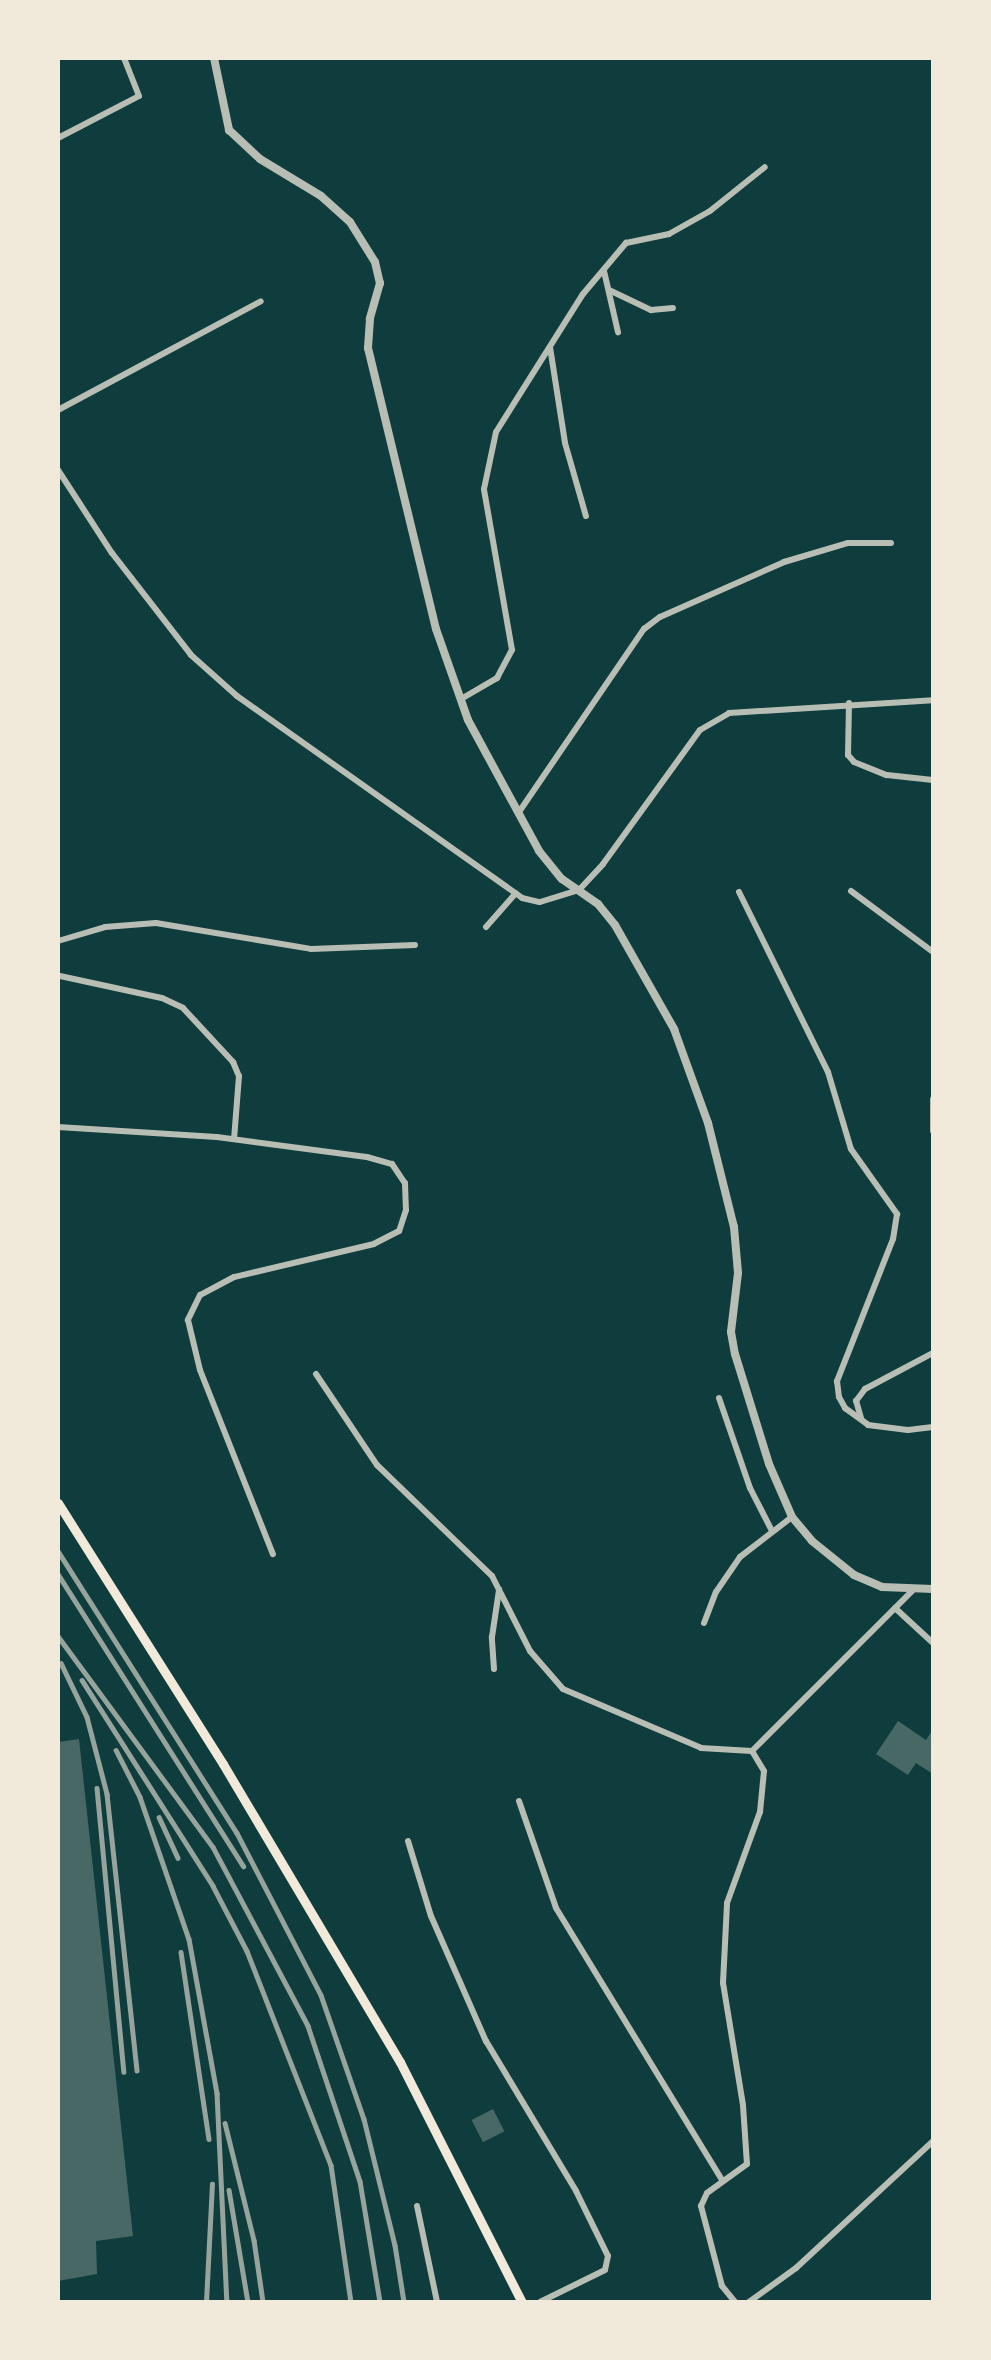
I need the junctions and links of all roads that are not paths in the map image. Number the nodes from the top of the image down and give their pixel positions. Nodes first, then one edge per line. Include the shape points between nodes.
1 (124, 58) edge
2 (214, 58) edge
3 (58, 138) edge
4 (765, 167) dead end
5 (604, 271) junction
6 (609, 290) junction
7 (261, 302) dead end
8 (673, 308) dead end
9 (618, 331) dead end
10 (550, 346) junction
11 (58, 410) edge
12 (58, 470) edge
13 (586, 516) dead end
14 (891, 543) dead end
15 (461, 699) junction
16 (933, 700) edge
17 (849, 702) junction
18 (933, 780) edge
19 (519, 812) junction
20 (579, 890) junction
21 (851, 891) dead end
22 (739, 892) dead end
23 (516, 893) junction
24 (486, 927) dead end
25 (58, 941) edge
26 (415, 945) dead end
27 (933, 952) edge
28 (60, 976) dead end
29 (933, 1099) edge
30 (58, 1127) edge
31 (933, 1131) edge
32 (234, 1139) junction
33 (933, 1353) edge
34 (316, 1374) dead end
35 (719, 1398) dead end
36 (861, 1418) junction
37 (933, 1427) edge
38 (58, 1503) edge
39 (792, 1517) junction
40 (771, 1529) junction
41 (274, 1554) dead end
42 (499, 1588) junction
43 (933, 1588) edge
44 (913, 1590) junction
45 (895, 1608) junction
46 (704, 1623) dead end
47 (933, 1643) edge
48 (494, 1669) dead end
49 (752, 1751) junction
50 (519, 1801) dead end
51 (408, 1841) dead end
52 (933, 2141) edge
53 (722, 2180) junction
54 (417, 2206) dead end
55 (753, 2301) edge
56 (437, 2302) edge
57 (522, 2302) edge
58 (540, 2302) edge
59 (735, 2302) edge

1 - 3 street via 139,96
2 - 15 street via 229,130 260,159 321,196 350,222 375,262 380,284 368,348 436,629
4 - 5 street via 710,211 669,234 626,243
5 - 6 street
5 - 10 street
6 - 8 street via 651,310
6 - 9 street
7 - 11 street
10 - 13 street via 565,443
10 - 15 street via 496,432 486,463 484,489 512,650 497,678
12 - 23 street via 112,553 191,655 237,696
14 - 19 street via 848,543 784,562 652,623 632,643
15 - 19 street
16 - 17 street
17 - 18 street via 848,755 854,762 887,775
17 - 20 street via 746,709 710,723 684,749
19 - 20 street via 545,859
20 - 23 street via 540,902
20 - 39 street via 598,904 632,953 674,1029 708,1123 734,1227 738,1273 731,1332 735,1354 769,1464
21 - 27 street
22 - 36 street via 828,1072 851,1149 897,1214 893,1239 837,1381 845,1408
23 - 24 street
25 - 26 street via 105,927 156,923 311,949
28 - 32 street via 162,998 183,1008 233,1062 239,1076
29 - 31 street
30 - 32 street
32 - 41 street via 367,1157 392,1164 405,1183 406,1210 399,1231 374,1244 234,1277 200,1295 188,1320 200,1370
33 - 36 street via 865,1390 856,1401
34 - 42 street via 377,1465 471,1553
35 - 40 street via 750,1488
36 - 37 street via 882,1429
38 - 57 main road via 223,1764 400,2062
39 - 40 street
39 - 44 street via 812,1541 854,1576 881,1587
40 - 46 street via 740,1558 716,1592
42 - 48 street via 492,1637
42 - 49 street via 530,1651 563,1689 701,1748
43 - 44 street
44 - 45 street
45 - 47 street
45 - 49 street
49 - 53 street via 764,1771 760,1812 727,1903 723,1983 743,2105 747,2164
50 - 53 street via 556,1908
51 - 58 street via 431,1916 486,2041 576,2191 607,2256 605,2270
52 - 55 street via 796,2268
53 - 59 street via 707,2193 701,2206 722,2286
54 - 56 street

